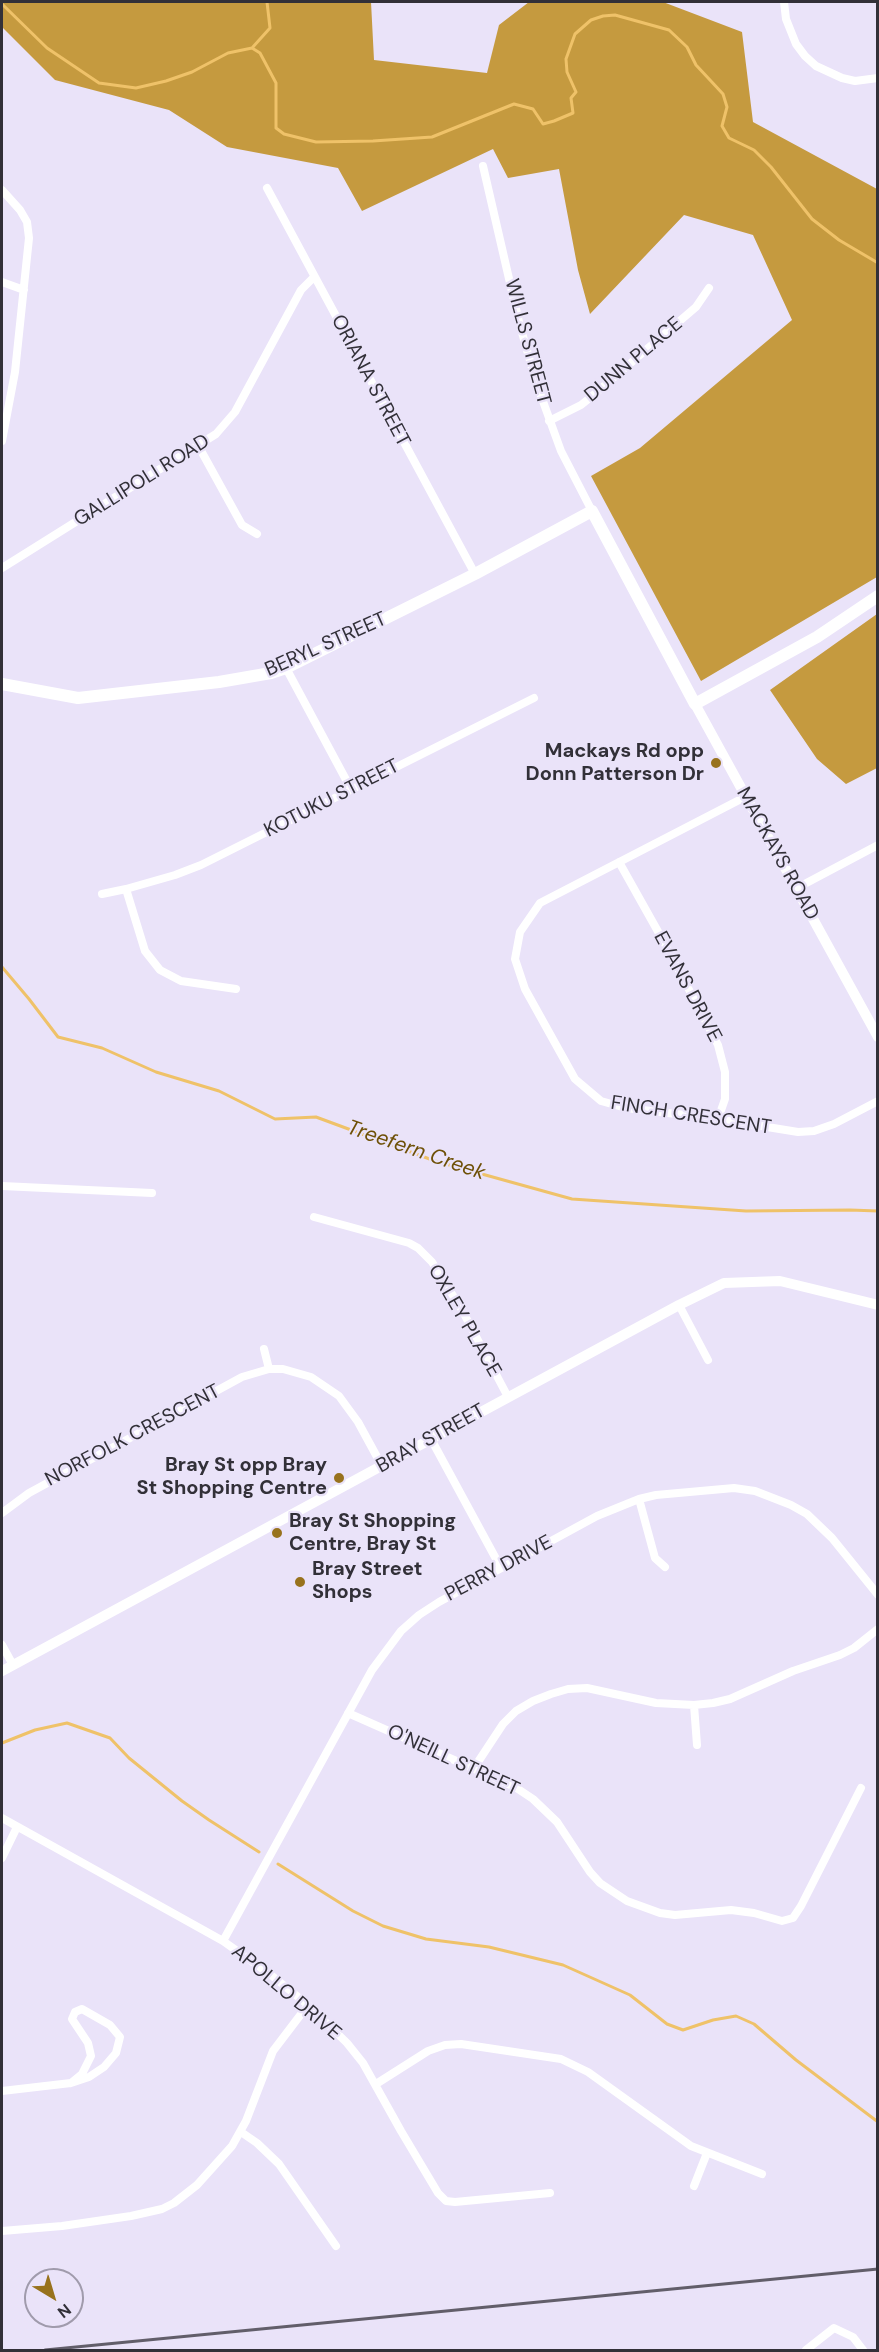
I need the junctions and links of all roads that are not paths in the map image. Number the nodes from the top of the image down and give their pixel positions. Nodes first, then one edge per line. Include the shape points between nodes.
1 (784, 2) edge
2 (878, 78) edge
3 (483, 166) dead end
4 (267, 188) dead end
5 (2, 190) edge
6 (315, 277) junction
7 (2, 282) edge
8 (709, 288) dead end
9 (24, 290) junction
10 (6, 397) edge
11 (549, 421) junction
12 (2, 441) edge
13 (199, 447) junction
14 (592, 511) junction
15 (257, 534) dead end
16 (2, 568) edge
17 (475, 574) junction
18 (878, 596) edge
19 (286, 668) junction
20 (2, 684) edge
21 (534, 698) dead end
22 (695, 704) junction
23 (351, 789) junction
24 (745, 796) junction
25 (878, 845) edge
26 (619, 862) junction
27 (797, 888) junction
28 (126, 889) junction
29 (102, 894) dead end
30 (236, 989) dead end
31 (878, 1037) edge
32 (878, 1101) edge
33 (718, 1119) junction
34 (2, 1186) edge
35 (152, 1193) dead end
36 (314, 1217) dead end
37 (679, 1305) junction
38 (878, 1305) edge
39 (264, 1349) dead end
40 (708, 1360) dead end
41 (269, 1369) junction
42 (508, 1397) junction
43 (431, 1439) junction
44 (382, 1466) junction
45 (639, 1499) junction
46 (2, 1513) edge
47 (665, 1567) dead end
48 (501, 1568) junction
49 (878, 1595) edge
50 (878, 1629) edge
51 (2, 1645) edge
52 (12, 1665) junction
53 (2, 1671) edge
54 (694, 1705) junction
55 (348, 1713) junction
56 (697, 1745) dead end
57 (474, 1768) junction
58 (861, 1788) dead end
59 (2, 1818) edge
60 (17, 1827) junction
61 (2, 1858) edge
62 (223, 1941) junction
63 (308, 2005) junction
64 (71, 2083) junction
65 (376, 2084) junction
66 (2, 2091) edge
67 (241, 2132) junction
68 (707, 2153) junction
69 (762, 2174) dead end
70 (694, 2186) dead end
71 (550, 2193) dead end
72 (2, 2231) edge
73 (336, 2246) dead end
74 (806, 2350) edge
75 (863, 2350) edge

1 - 2 street via 796,44 816,66 855,81
3 - 11 street, WILLS STREET via 527,352
4 - 6 street, ORIANA STREET
5 - 9 street via 27,222
6 - 13 street, GALLIPOLI ROAD via 301,290 235,412
6 - 17 street, ORIANA STREET
7 - 9 street
8 - 11 street, DUNN PLACE via 696,307 582,405
9 - 10 street
10 - 12 street
11 - 14 street, WILLS STREET
13 - 15 street via 242,525
13 - 16 street, GALLIPOLI ROAD
14 - 17 main road, BERYL STREET
14 - 22 main road, MACKAYS ROAD
17 - 19 main road, BERYL STREET
18 - 22 main road via 817,637
19 - 20 main road, BERYL STREET via 242,679 90,697 60,696
19 - 23 street
21 - 23 street, KOTUKU STREET
22 - 24 street, MACKAYS ROAD
23 - 28 street, KOTUKU STREET via 201,865
24 - 26 street, FINCH CRESCENT
24 - 27 street, MACKAYS ROAD
25 - 27 street
26 - 33 street, EVANS DRIVE via 718,1045 725,1072 725,1099
26 - 33 street, FINCH CRESCENT via 540,903 518,941 515,959 525,989 575,1079 601,1101 626,1108
27 - 31 street, MACKAYS ROAD
28 - 29 street, KOTUKU STREET
28 - 30 street via 145,951 160,970 181,981
32 - 33 street, FINCH CRESCENT via 814,1131 774,1130
34 - 35 street
36 - 42 street, OXLEY PLACE via 418,1248 432,1262 462,1310
37 - 38 street, BRAY STREET via 724,1283 780,1281
37 - 40 street
37 - 42 street, BRAY STREET
39 - 41 street
41 - 44 street, NORFOLK CRESCENT via 311,1377 339,1396
41 - 46 street, NORFOLK CRESCENT via 242,1377 29,1493
42 - 43 street, BRAY STREET
43 - 44 street, BRAY STREET
43 - 48 street
44 - 52 street, BRAY STREET
45 - 47 street via 655,1558
45 - 48 street, PERRY DRIVE via 597,1516
45 - 49 street, PERRY DRIVE via 734,1488 772,1497 820,1525
48 - 55 street, PERRY DRIVE via 418,1615 401,1631 372,1670
50 - 54 street via 840,1655 729,1699
51 - 52 street
52 - 53 street, BRAY STREET
54 - 56 street
54 - 57 street via 656,1703 587,1688 568,1689 532,1701 516,1712 503,1724
55 - 57 street, O'NEILL STREET
55 - 62 street, PERRY DRIVE
57 - 58 street, O'NEILL STREET via 515,1787 546,1810 590,1872 627,1901 675,1915 742,1911 782,1921 798,1913
59 - 60 street, APOLLO DRIVE
60 - 61 street
60 - 62 street, APOLLO DRIVE
62 - 63 street, APOLLO DRIVE
63 - 65 street, APOLLO DRIVE via 347,2043
63 - 67 street via 273,2051
64 - 64 street via 82,2074 91,2056 88,2043 72,2019 82,2009 115,2028 120,2042 104,2067
64 - 66 street
65 - 68 street via 428,2051 445,2045 561,2059 579,2066 674,2135
65 - 71 street, APOLLO DRIVE via 446,2201
67 - 72 street via 197,2185 162,2209 62,2226
67 - 73 street via 279,2164
68 - 69 street
68 - 70 street
74 - 75 street via 834,2328 853,2337

